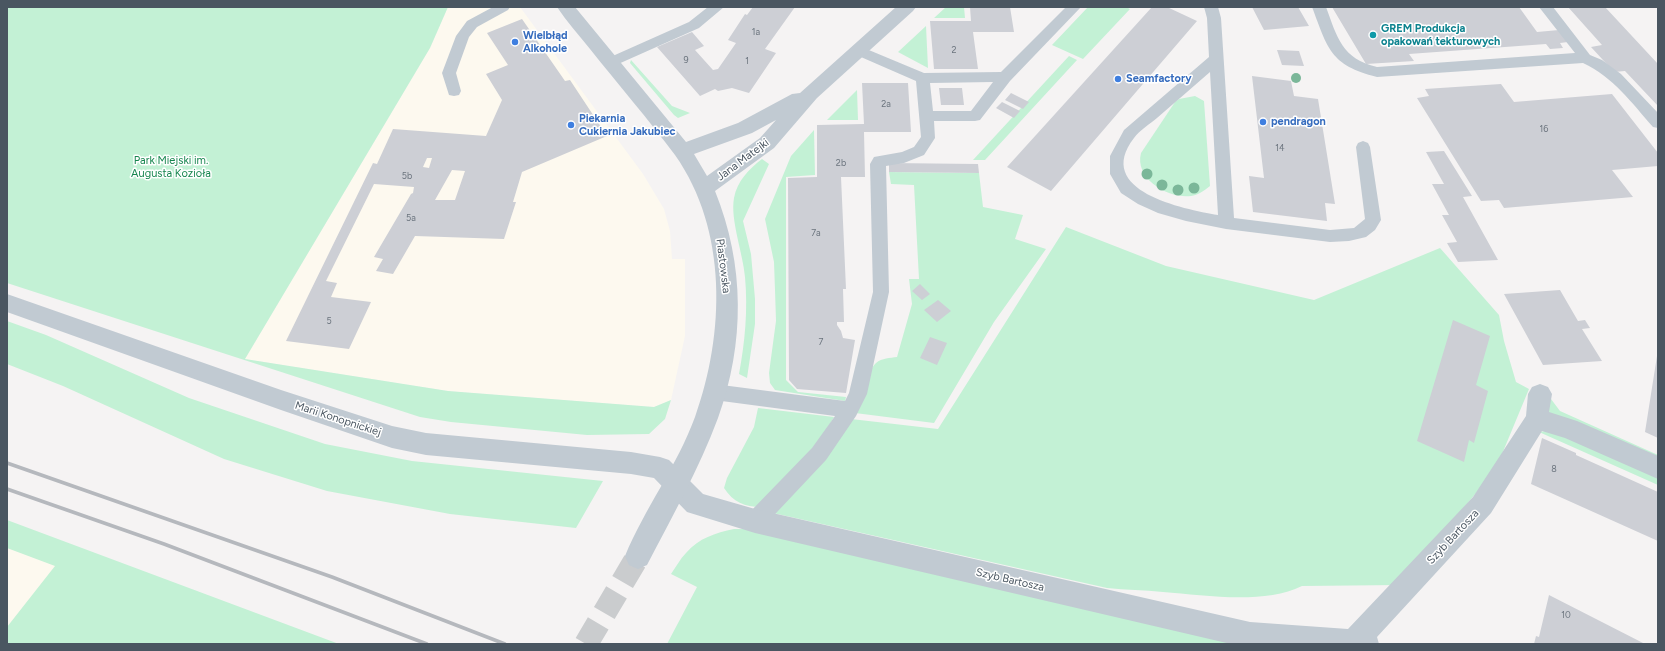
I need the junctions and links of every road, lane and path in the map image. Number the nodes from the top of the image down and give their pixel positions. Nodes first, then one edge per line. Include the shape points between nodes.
1 (503, 7) edge
2 (566, 7) edge
3 (717, 7) edge
4 (906, 7) edge
5 (1074, 7) edge
6 (1211, 7) edge
7 (1319, 7) edge
8 (1546, 7) edge
9 (859, 51) junction
10 (1585, 58) junction
11 (1216, 59) junction
12 (611, 62) junction
13 (1005, 77) junction
14 (923, 78) junction
15 (454, 91) dead end
16 (810, 93) junction
17 (926, 116) junction
18 (1658, 123) edge
19 (1363, 147) dead end
20 (682, 151) junction
21 (704, 188) junction
22 (1226, 223) junction
23 (7, 303) edge
24 (714, 392) junction
25 (1540, 394) dead end
26 (850, 410) junction
27 (1537, 419) junction
28 (1658, 468) edge
29 (676, 485) junction
30 (756, 521) junction
31 (638, 556) tunnel mouth
32 (1360, 643) edge

1 - 15 lane via 472,24 463,36 449,73
2 - 12 street, Piastowska
3 - 12 lane via 694,25
4 - 9 street, Jana Matejki
5 - 13 lane
6 - 11 lane
7 - 10 lane via 1337,52 1344,59 1365,70 1377,72
8 - 10 lane
9 - 14 lane
9 - 16 street, Jana Matejki
10 - 18 lane via 1604,67 1616,77
11 - 22 lane
11 - 22 lane via 1129,134 1119,148 1116,168 1127,189 1158,208
12 - 20 street, Piastowska
13 - 14 lane
13 - 17 lane via 974,116
14 - 17 lane
16 - 20 street, Jana Matejki via 745,128
16 - 21 street, Jana Matejki via 767,143
17 - 26 lane via 928,138 919,151 879,161 878,164 881,292 858,394
19 - 22 lane via 1373,220 1364,232 1330,236
20 - 21 street, Piastowska
21 - 24 street, Piastowska via 720,235 727,282 728,311
23 - 29 street, Marii Konopnickiej via 392,437 426,444 631,463 660,468
24 - 26 lane
24 - 29 street, Piastowska via 706,418
25 - 27 street, Szyb Bartosza
26 - 30 lane via 819,454
27 - 28 street via 1569,429
27 - 32 street, Szyb Bartosza via 1482,506
29 - 30 street, Szyb Bartosza via 696,504
29 - 31 street, Piastowska
30 - 32 street, Szyb Bartosza via 1250,635

